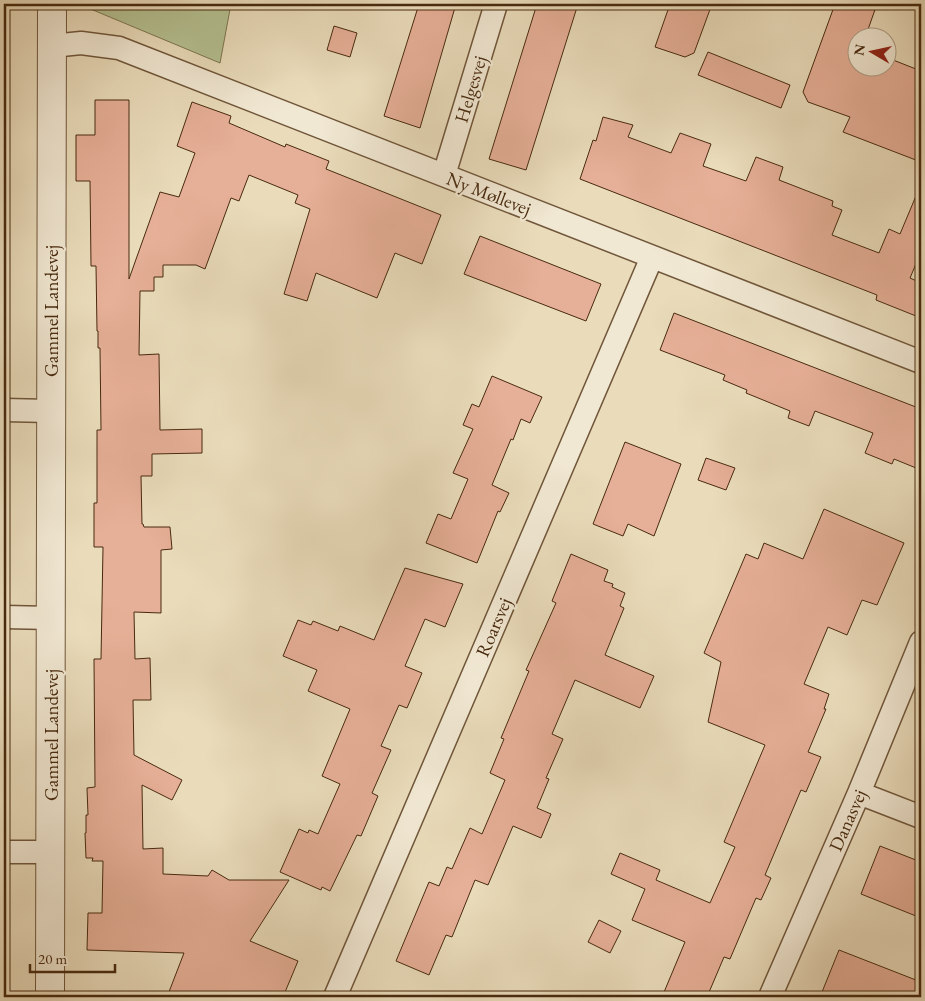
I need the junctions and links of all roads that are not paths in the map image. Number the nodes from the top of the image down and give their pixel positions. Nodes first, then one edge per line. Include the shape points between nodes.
1 (52, 4) edge
2 (496, 4) edge
3 (52, 46) junction
4 (444, 175) junction
5 (652, 257) junction
6 (921, 362) edge
7 (4, 410) edge
8 (50, 410) junction
9 (4, 617) edge
10 (52, 618) junction
11 (921, 642) edge
12 (859, 793) junction
13 (921, 817) edge
14 (4, 852) edge
15 (51, 852) junction
16 (50, 997) edge
17 (335, 997) edge
18 (770, 997) edge

1 - 3 street, Gammel Landevej
2 - 4 street, Helgesvej
3 - 4 street, Ny Møllevej via 82,43 119,48
3 - 8 street, Gammel Landevej
4 - 5 street, Ny Møllevej
5 - 6 street, Ny Møllevej
5 - 17 street, Roarsvej
7 - 8 street
8 - 10 street, Gammel Landevej
9 - 10 street
10 - 15 street, Gammel Landevej
11 - 12 street, Danasvej
12 - 13 street
12 - 18 street, Danasvej
14 - 15 street
15 - 16 street, Gammel Landevej

